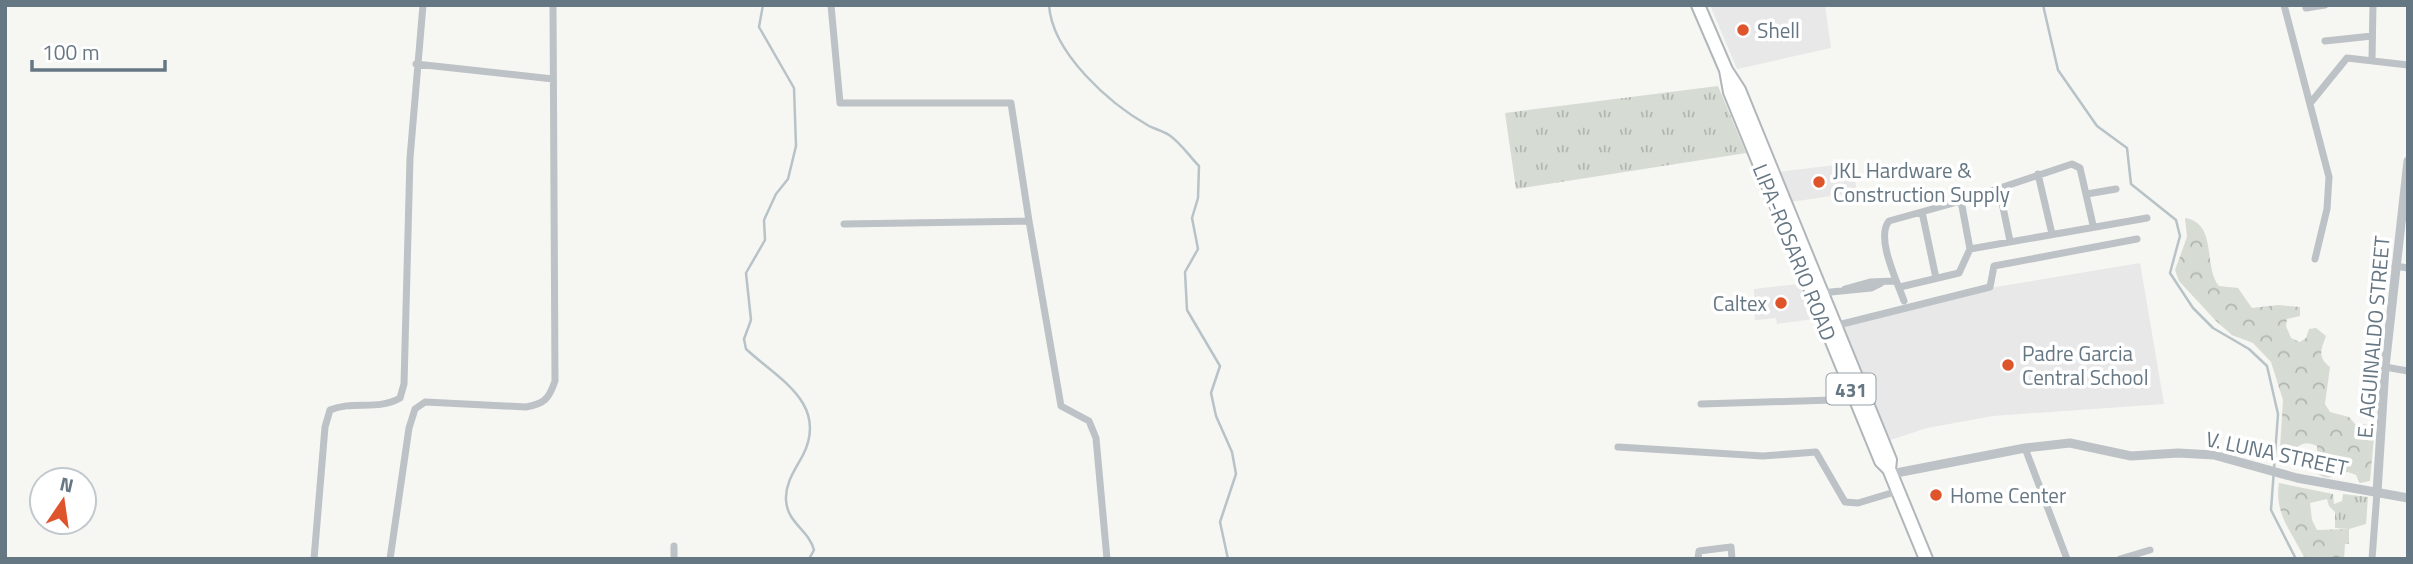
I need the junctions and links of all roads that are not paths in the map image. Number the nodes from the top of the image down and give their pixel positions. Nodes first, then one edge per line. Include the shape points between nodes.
1 (423, 5) edge
2 (553, 5) edge
3 (831, 5) edge
4 (1698, 5) edge
5 (2284, 5) edge
6 (2325, 5) edge
7 (2373, 5) edge
8 (2306, 8) dead end
9 (2372, 36) junction
10 (2325, 41) dead end
11 (2372, 59) junction
12 (416, 64) junction
13 (2408, 65) edge
14 (553, 79) junction
15 (2312, 101) junction
16 (2408, 161) edge
17 (2038, 174) junction
18 (2406, 187) edge
19 (1999, 188) junction
20 (2116, 189) dead end
21 (2087, 194) junction
22 (1961, 201) junction
23 (1922, 212) junction
24 (2147, 218) dead end
25 (1029, 221) junction
26 (844, 224) dead end
27 (2093, 225) junction
28 (2052, 234) junction
29 (2137, 239) dead end
30 (2010, 242) junction
31 (1970, 249) junction
32 (2315, 259) dead end
33 (2395, 266) junction
34 (2408, 268) edge
35 (1936, 278) junction
36 (1897, 284) junction
37 (1818, 294) junction
38 (1904, 301) dead end
39 (1832, 327) junction
40 (2385, 367) junction
41 (2408, 371) edge
42 (1858, 394) junction
43 (1700, 404) dead end
44 (1618, 447) dead end
45 (2025, 448) junction
46 (1890, 472) junction
47 (1898, 491) junction
48 (2377, 492) junction
49 (2408, 498) edge
50 (674, 546) dead end
51 (2150, 550) dead end
52 (314, 559) edge
53 (390, 559) edge
54 (674, 559) edge
55 (1107, 559) edge
56 (1698, 559) edge
57 (1732, 559) edge
58 (1926, 559) edge
59 (2067, 559) edge
60 (2120, 559) edge
61 (2371, 559) edge

1 - 12 street
2 - 14 street
3 - 25 street via 840,103 1011,103
4 - 37 main road, LIPA-ROSARIO ROAD via 1739,90
5 - 15 street
6 - 8 street
7 - 9 street
9 - 10 street
9 - 11 street
11 - 13 street
11 - 15 street via 2344,59
12 - 14 street
12 - 52 street via 404,384 400,398 388,405 342,405 330,410
14 - 53 street via 555,381 550,397 526,407 425,402 415,409
15 - 32 street via 2329,177
16 - 18 street, E. AGUINALDO STREET
17 - 19 street
17 - 21 street via 2077,165
17 - 28 street
18 - 33 street, E. AGUINALDO STREET
19 - 22 street
19 - 30 street
20 - 21 street
21 - 27 street
22 - 23 street
22 - 31 street
23 - 35 street
23 - 36 street via 1884,226
24 - 27 street
25 - 26 street
25 - 55 street via 1061,406 1089,421 1096,438
27 - 28 street
28 - 30 street
29 - 39 street via 1994,266 1990,287
30 - 31 street
31 - 35 street via 1962,270
33 - 34 street
33 - 40 street, E. AGUINALDO STREET
35 - 36 street
36 - 37 street via 1854,285
36 - 38 street
37 - 39 main road, LIPA-ROSARIO ROAD
39 - 42 main road, LIPA-ROSARIO ROAD / 431
40 - 41 street
40 - 48 street, E. AGUINALDO STREET
42 - 43 street via 1832,400
42 - 46 main road, LIPA-ROSARIO ROAD / 431 via 1881,461
44 - 47 street via 1763,456 1810,450 1822,456 1845,502 1858,503
45 - 46 street, V. LUNA STREET
45 - 48 street, V. LUNA STREET via 2070,443 2131,456 2199,453
45 - 59 street
46 - 47 main road, LIPA-ROSARIO ROAD / 431
47 - 58 main road, LIPA-ROSARIO ROAD / 431
48 - 49 street, V. LUNA STREET
48 - 61 street, E. AGUINALDO STREET
50 - 54 street
51 - 60 street
56 - 57 street via 1699,551 1731,547

